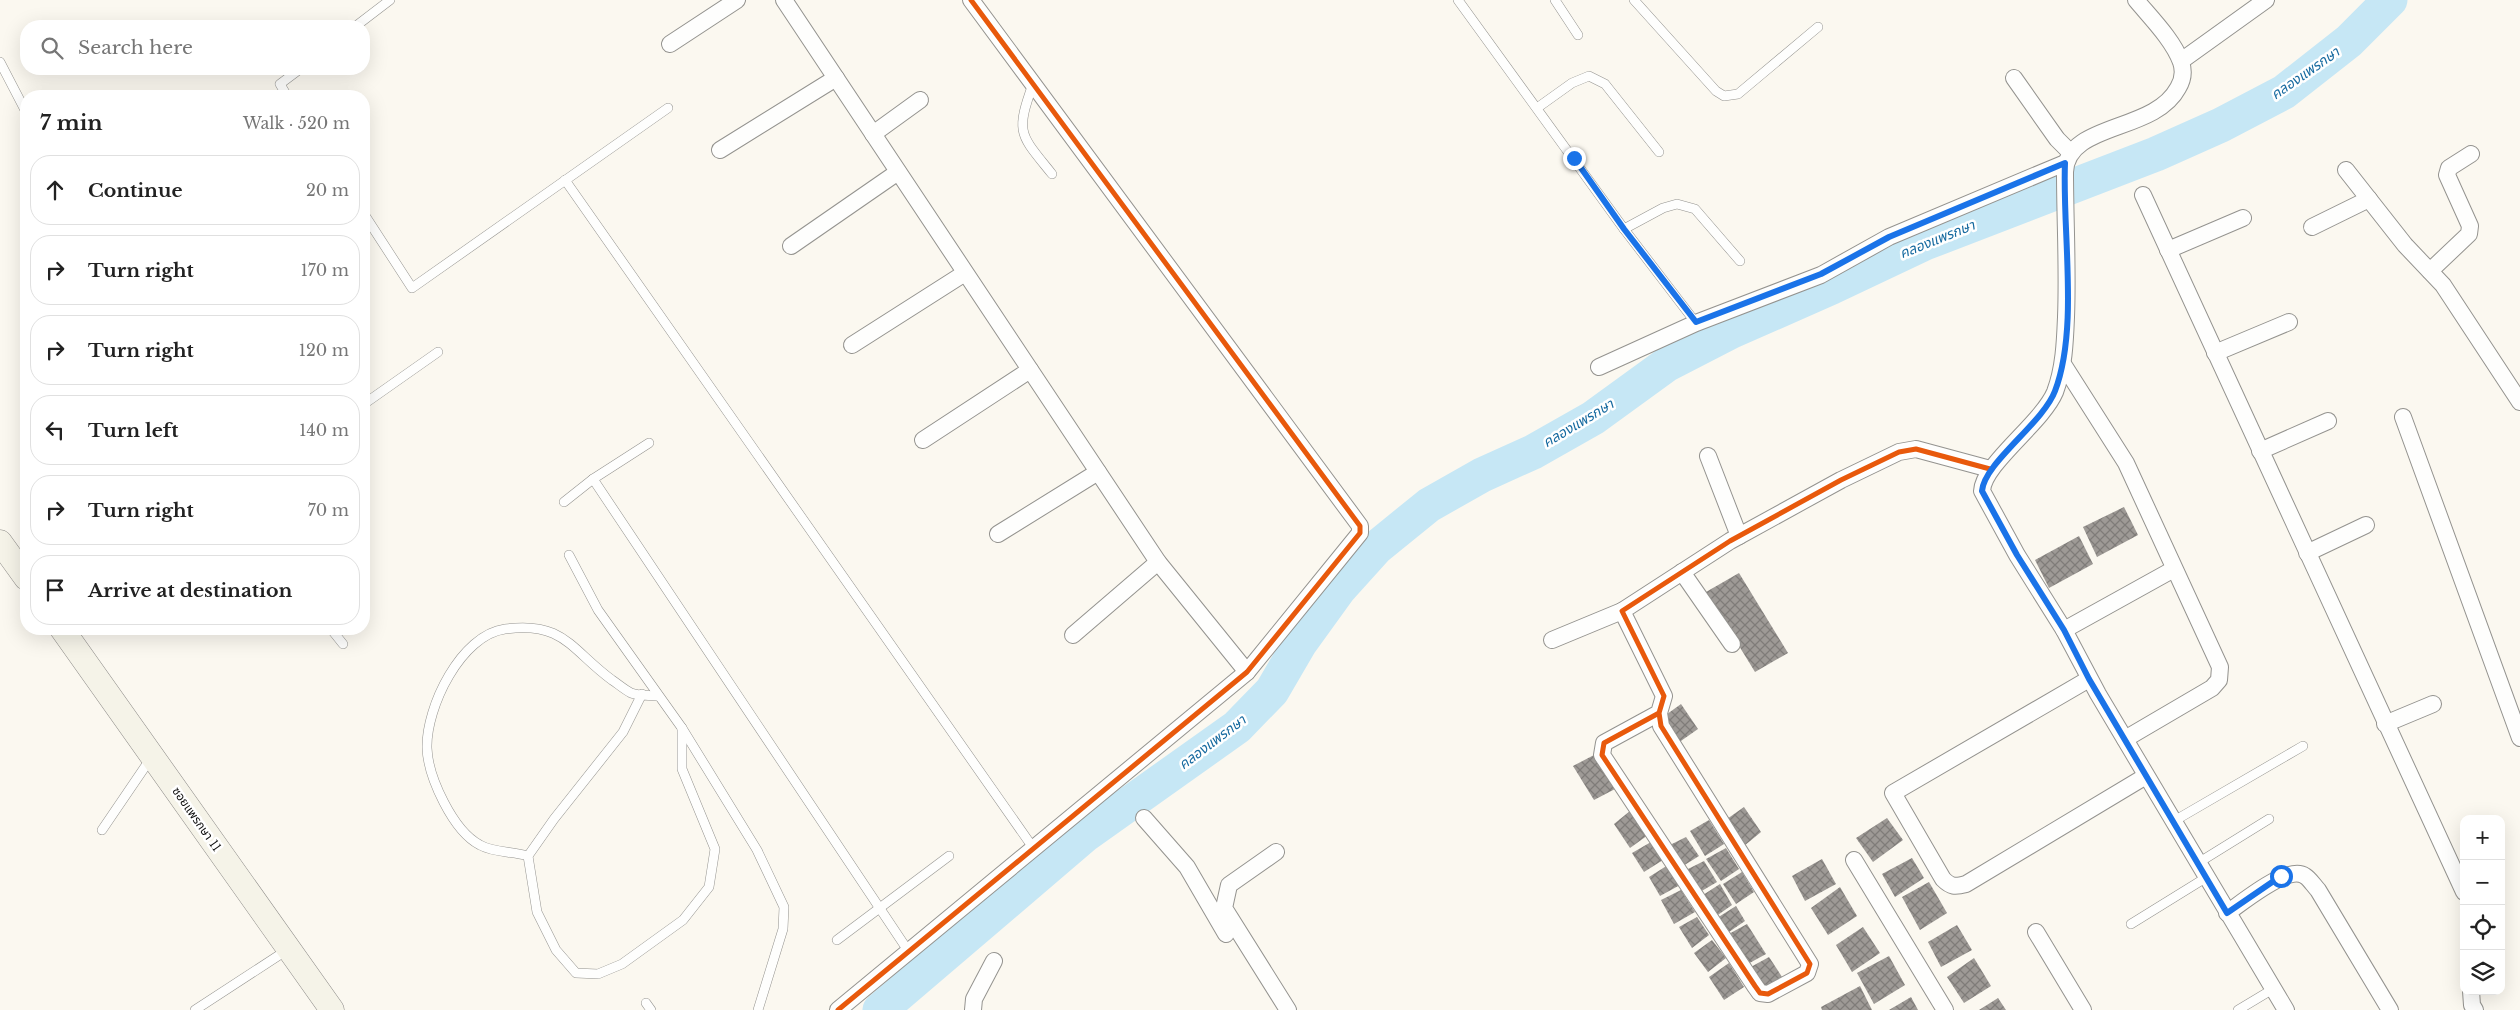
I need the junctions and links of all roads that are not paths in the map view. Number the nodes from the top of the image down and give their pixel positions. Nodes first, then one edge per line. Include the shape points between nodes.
1 (390, 0) edge
2 (737, 0) edge
3 (784, 0) edge
4 (1458, 0) edge
5 (1555, 0) edge
6 (1634, 0) edge
7 (2136, 0) edge
8 (2266, 0) edge
9 (973, 1) edge
10 (364, 20) edge
11 (1818, 27) dead end
12 (1578, 35) dead end
13 (670, 44) dead end
14 (2181, 61) junction
15 (0, 62) edge
16 (292, 75) edge
17 (836, 78) junction
18 (2014, 78) dead end
19 (1033, 84) junction
20 (284, 90) edge
21 (20, 100) edge
22 (920, 100) dead end
23 (668, 108) dead end
24 (1538, 108) junction
25 (874, 134) junction
26 (720, 150) dead end
27 (1659, 152) dead end
28 (2471, 154) dead end
29 (2067, 163) junction
30 (2346, 170) dead end
31 (898, 172) junction
32 (1052, 174) dead end
33 (565, 180) junction
34 (2143, 195) dead end
35 (2369, 199) junction
36 (2243, 218) dead end
37 (370, 223) edge
38 (2312, 227) dead end
39 (1624, 229) junction
40 (792, 246) dead end
41 (2168, 250) junction
42 (1740, 261) dead end
43 (2430, 271) junction
44 (965, 273) junction
45 (1696, 322) junction
46 (2289, 322) dead end
47 (852, 346) dead end
48 (438, 352) dead end
49 (2215, 353) junction
50 (2063, 364) junction
51 (1599, 367) dead end
52 (1030, 370) junction
53 (370, 400) edge
54 (2520, 402) edge
55 (2403, 417) dead end
56 (2328, 422) dead end
57 (923, 440) dead end
58 (649, 443) dead end
59 (2260, 451) junction
60 (1708, 456) dead end
61 (1990, 469) junction
62 (1098, 472) junction
63 (593, 478) junction
64 (564, 502) dead end
65 (2366, 526) dead end
66 (998, 534) dead end
67 (1739, 536) junction
68 (0, 542) edge
69 (2307, 553) junction
70 (569, 554) dead end
71 (1158, 562) junction
72 (2174, 569) junction
73 (20, 570) edge
74 (1682, 572) junction
75 (1622, 611) junction
76 (2064, 630) junction
77 (66, 635) edge
78 (336, 635) edge
79 (1073, 635) dead end
80 (1552, 640) dead end
81 (343, 644) dead end
82 (1732, 644) dead end
83 (1247, 672) junction
84 (2089, 679) junction
85 (642, 694) junction
86 (658, 696) junction
87 (2433, 704) dead end
88 (1659, 713) junction
89 (2385, 724) junction
90 (682, 728) junction
91 (2520, 738) edge
92 (2125, 740) junction
93 (2303, 746) dead end
94 (152, 756) junction
95 (2146, 776) junction
96 (1144, 818) dead end
97 (2269, 820) dead end
98 (2174, 821) junction
99 (102, 830) dead end
100 (1034, 849) junction
101 (1276, 852) dead end
102 (528, 856) junction
103 (948, 856) dead end
104 (1854, 860) dead end
105 (2202, 870) junction
106 (2460, 883) edge
107 (879, 909) junction
108 (2227, 913) junction
109 (2131, 924) dead end
110 (2036, 932) dead end
111 (837, 940) dead end
112 (289, 949) junction
113 (908, 952) junction
114 (1255, 958) junction
115 (994, 961) dead end
116 (2273, 989) junction
117 (2471, 995) edge
118 (195, 1010) edge
119 (332, 1010) edge
120 (758, 1010) edge
121 (838, 1010) edge
122 (973, 1010) edge
123 (1288, 1010) edge
124 (1945, 1010) edge
125 (2083, 1010) edge
126 (2238, 1010) edge
127 (2286, 1010) edge
128 (2390, 1010) edge
129 (2475, 1010) edge

1 - 10 lane
2 - 13 street
3 - 17 street
4 - 24 lane
5 - 12 lane
6 - 11 lane via 1724,96 1738,94
7 - 14 street
8 - 14 street
9 - 19 street
14 - 29 street via 2181,83 2170,102 2140,119 2091,138
15 - 21 lane
16 - 20 lane via 280,84
17 - 25 street
17 - 26 street
18 - 29 street via 2057,139
19 - 32 lane via 1022,113 1021,127 1030,146
19 - 83 street via 1360,526 1356,539
22 - 25 street
23 - 33 lane
24 - 27 lane via 1572,83 1589,76 1605,84
24 - 39 lane
25 - 31 street
28 - 43 street via 2449,168 2447,175 2470,226 2469,234
29 - 45 street via 1889,237 1821,274
29 - 50 street via 2067,296
30 - 35 street
31 - 40 street
31 - 44 street
33 - 37 lane via 412,288
33 - 100 lane
34 - 41 street
35 - 38 street
35 - 43 street
36 - 41 street
39 - 42 lane via 1663,208 1677,204 1686,206 1695,209
39 - 45 lane
41 - 49 street
43 - 54 street via 2443,285
44 - 47 street
44 - 52 street
45 - 51 street
46 - 49 street
48 - 53 lane
49 - 59 street
50 - 61 street via 2054,393 2044,408
50 - 72 street via 2126,463
52 - 57 street
52 - 62 street
55 - 91 street
56 - 59 street
58 - 63 lane
59 - 69 street
60 - 67 street
61 - 67 street via 1916,449 1899,452
61 - 76 street via 1982,491
62 - 66 street
62 - 71 street
63 - 64 lane
63 - 107 lane
65 - 69 street
67 - 74 street
68 - 73 street
69 - 89 street
70 - 86 lane via 598,610
71 - 79 street
71 - 83 street
72 - 76 street
72 - 92 street via 2221,674 2212,688
74 - 75 street
74 - 82 street
75 - 80 street
75 - 88 street via 1664,696
76 - 84 street
77 - 94 street, ซอยแพรกษา 11
78 - 81 lane
83 - 100 street
84 - 92 street
84 - 95 street via 1893,793 1943,879 1949,886 1966,884
85 - 86 lane
85 - 102 lane via 623,732
85 - 102 lane via 632,693 618,684 564,638 545,628 504,629 480,638 446,676 427,748 434,780 452,818 479,845
86 - 90 lane
87 - 89 street
88 - 88 street via 1669,740 1810,964 1807,973 1768,994 1760,993 1755,986 1602,755 1604,743
89 - 106 street
90 - 102 lane via 682,769 715,849 710,887 683,920 622,964 598,974 576,973 556,950 537,912
90 - 120 lane via 756,850 784,907 783,929
92 - 95 street
93 - 98 lane
94 - 99 lane
94 - 112 street, ซอยแพรกษา 11
95 - 98 street
96 - 114 street via 1187,867 1233,945
97 - 105 lane
98 - 105 street
100 - 113 street
101 - 114 street via 1233,881 1224,898 1224,908
103 - 107 lane
104 - 124 street
105 - 108 street
105 - 109 lane
107 - 111 lane
107 - 113 lane
108 - 116 street
108 - 128 street via 2281,876 2304,875 2318,890
110 - 125 street
112 - 118 lane
112 - 119 street, ซอยแพรกษา 11
113 - 121 street
114 - 123 street
115 - 122 street via 974,1000
116 - 126 lane
116 - 127 street
117 - 129 street

